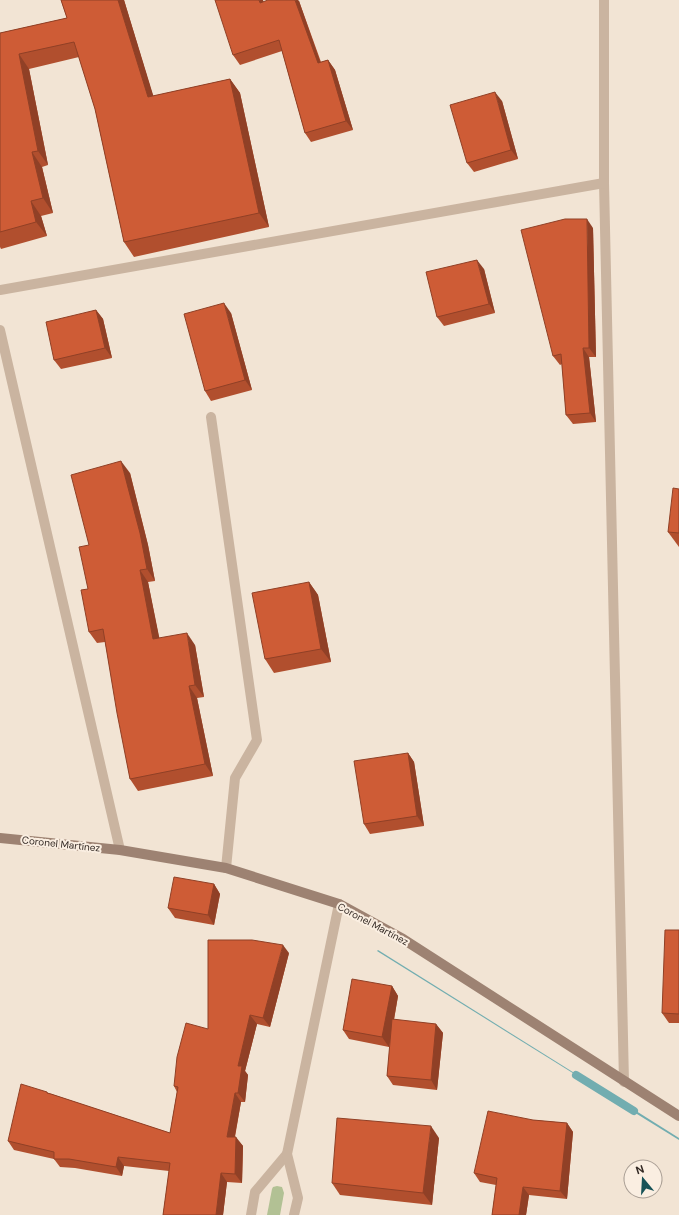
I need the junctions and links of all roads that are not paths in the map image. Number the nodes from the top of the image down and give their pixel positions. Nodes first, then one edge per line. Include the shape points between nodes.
1 (604, 0) edge
2 (604, 183) junction
3 (0, 290) edge
4 (0, 330) edge
5 (210, 417) dead end
6 (0, 838) edge
7 (120, 850) junction
8 (226, 868) junction
9 (339, 904) junction
10 (624, 1082) junction
11 (679, 1116) edge
12 (287, 1154) junction
13 (251, 1215) edge
14 (294, 1215) edge

1 - 2 street
2 - 3 street
2 - 10 street
4 - 7 street
5 - 8 street via 257,740 235,778
6 - 7 main road, Coronel Martínez
7 - 8 main road, Coronel Martínez
8 - 9 main road, Coronel Martínez
9 - 10 main road, Coronel Martínez via 403,939
9 - 12 street
10 - 11 main road, Coronel Martínez
12 - 13 street via 255,1192
12 - 14 street via 298,1198

